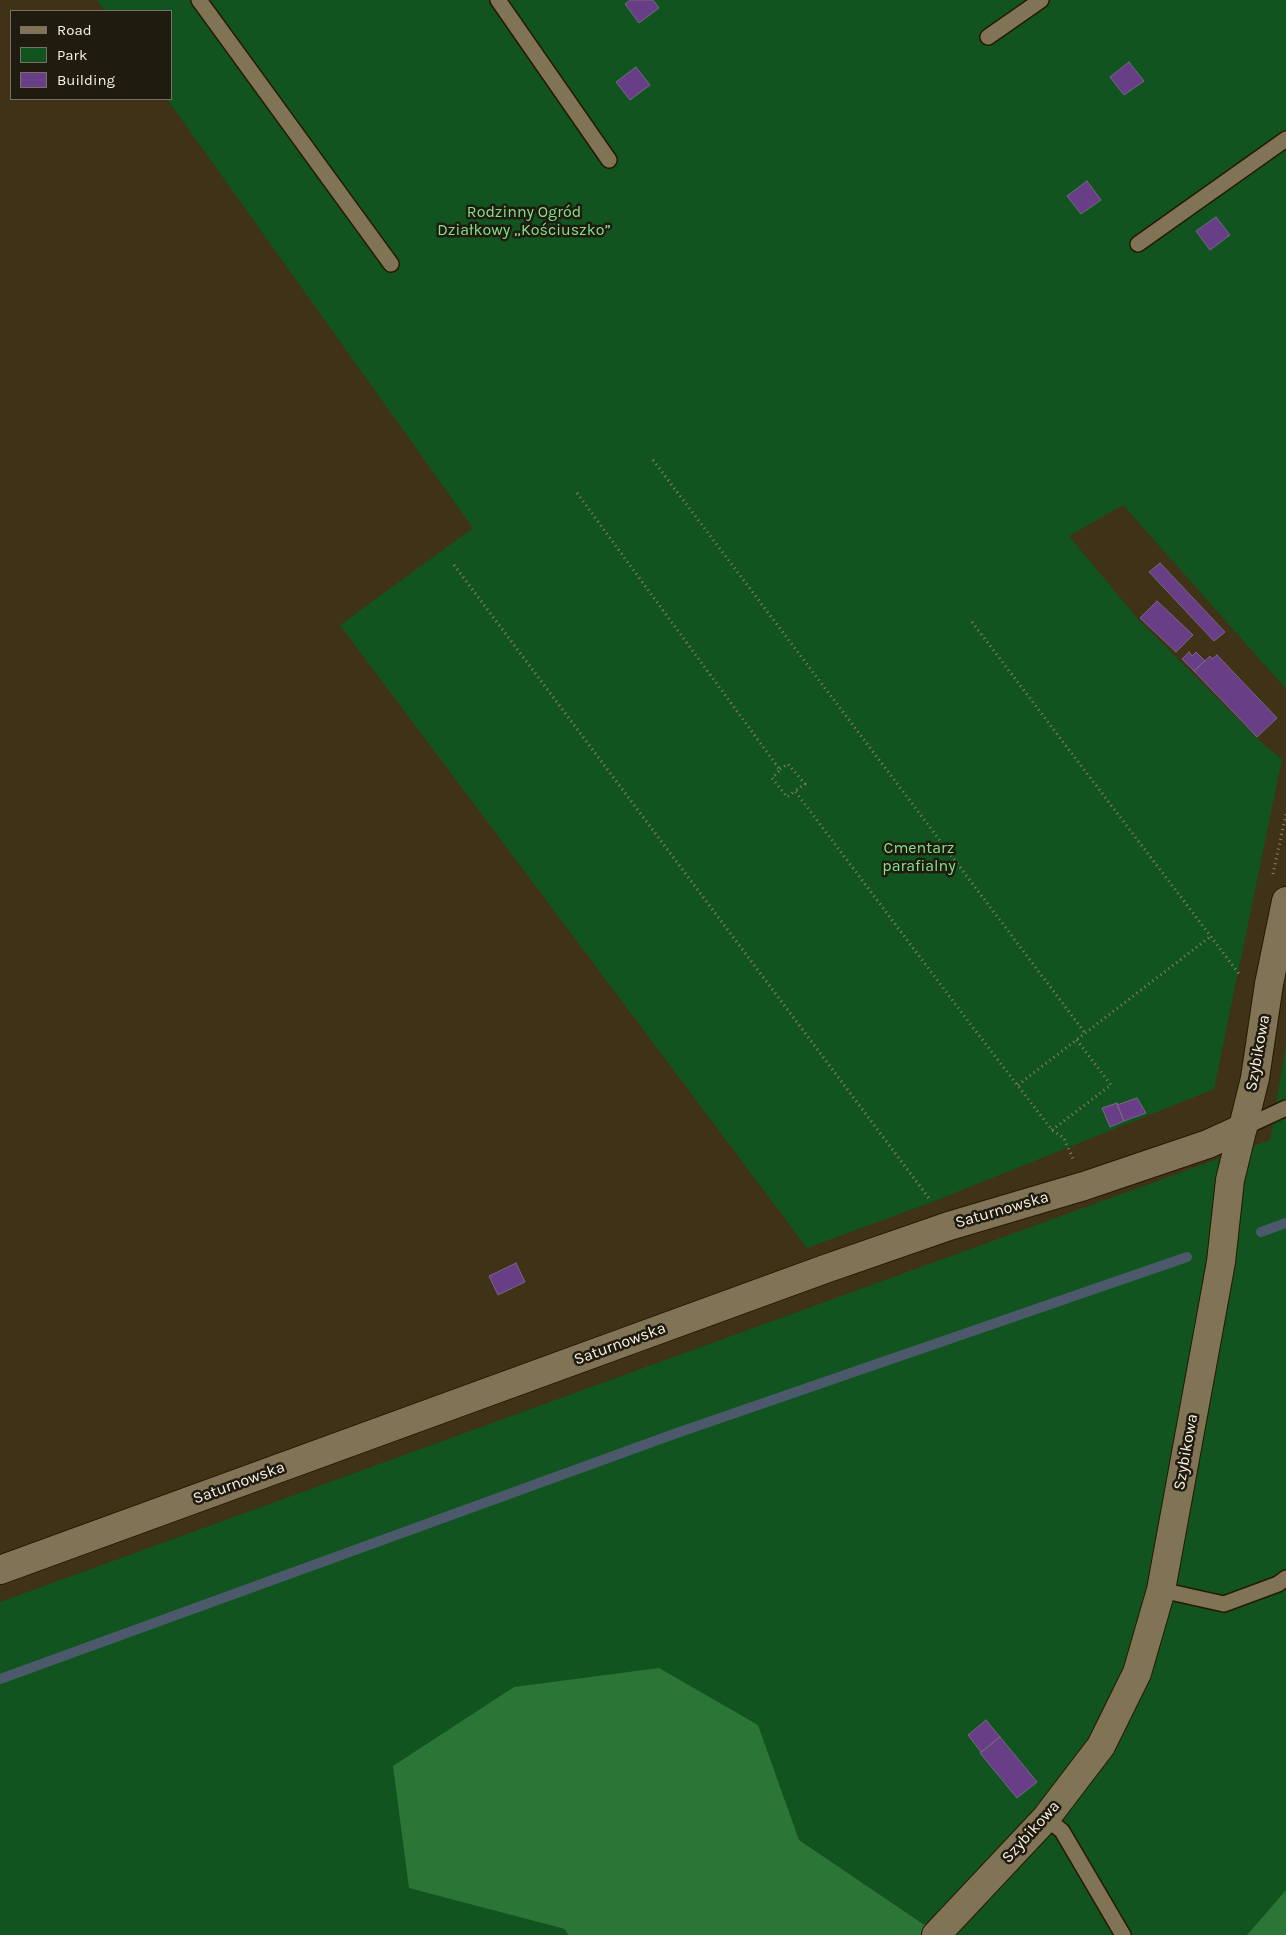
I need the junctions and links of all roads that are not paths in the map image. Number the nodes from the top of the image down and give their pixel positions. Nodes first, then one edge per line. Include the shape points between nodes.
1 (199, 0) edge
2 (498, 0) edge
3 (1041, 0) edge
4 (988, 37) dead end
5 (1286, 139) edge
6 (609, 160) dead end
7 (1138, 244) dead end
8 (391, 264) dead end
9 (1279, 892) edge
10 (1286, 1108) edge
11 (1243, 1128) junction
12 (0, 1570) edge
13 (1286, 1578) edge
14 (1161, 1590) junction
15 (1046, 1818) junction
16 (936, 1935) edge
17 (1123, 1935) edge

1 - 8 lane
2 - 6 lane
3 - 4 lane
5 - 7 lane
9 - 11 street, Szybikowa via 1255,1078
10 - 11 lane
11 - 12 street, Saturnowska via 1208,1144 1084,1186 948,1226 825,1269
11 - 14 street, Szybikowa via 1230,1180 1220,1262
13 - 14 lane via 1224,1604
14 - 15 street, Szybikowa via 1137,1674 1101,1746
15 - 16 street, Szybikowa
15 - 17 lane via 1062,1832

